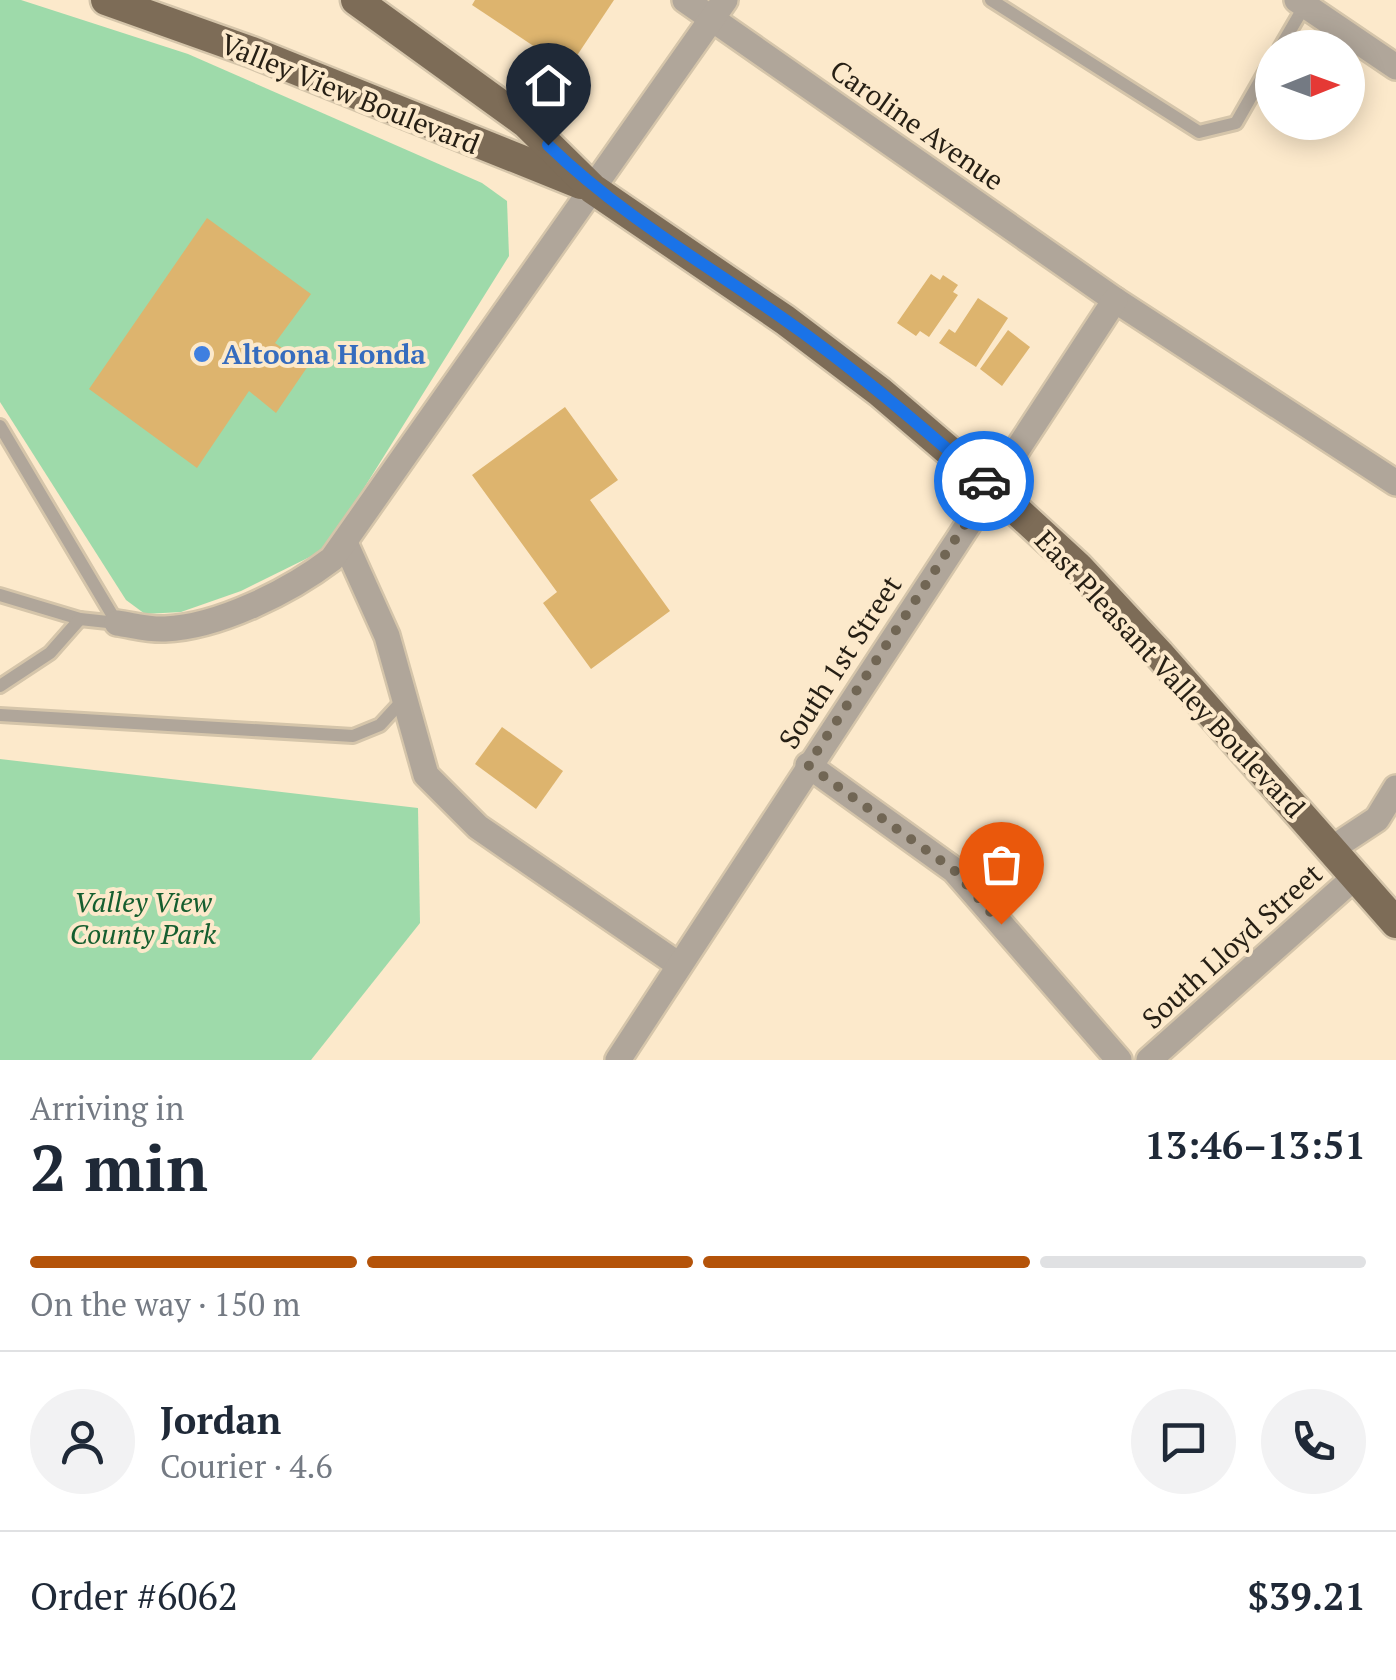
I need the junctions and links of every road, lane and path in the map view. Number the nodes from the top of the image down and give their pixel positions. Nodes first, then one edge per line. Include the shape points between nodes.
1 (356, 0) edge
2 (684, 0) edge
3 (991, 0) edge
4 (116, 2) edge
5 (1303, 2) edge
6 (718, 9) edge
7 (1289, 30) edge
8 (1396, 66) edge
9 (1255, 90) edge
10 (593, 189) junction
11 (1115, 300) junction
12 (0, 426) edge
13 (1396, 484) edge
14 (990, 486) junction
15 (346, 545) junction
16 (0, 595) edge
17 (80, 619) junction
18 (117, 623) junction
19 (0, 686) edge
20 (403, 700) junction
21 (0, 715) edge
22 (808, 765) junction
23 (1396, 788) edge
24 (1330, 850) junction
25 (1354, 877) junction
26 (1396, 924) edge
27 (679, 965) junction
28 (618, 1060) edge
29 (1118, 1060) edge
30 (1149, 1060) edge

1 - 10 main road via 526,122
2 - 6 street, Caroline Avenue
3 - 9 lane via 1198,132 1236,123
4 - 10 main road, Valley View Boulevard
5 - 7 lane
5 - 8 street
6 - 10 street
6 - 11 street, Caroline Avenue
10 - 14 main road, East Pleasant Valley Boulevard via 785,320
10 - 15 street
11 - 13 street, Caroline Avenue
11 - 14 street, South 1st Street
12 - 18 lane
14 - 22 street, South 1st Street
14 - 24 main road, East Pleasant Valley Boulevard via 1078,567
15 - 18 street via 298,584 256,604 166,629
15 - 20 street via 387,636
16 - 17 lane
17 - 18 lane
17 - 19 lane via 50,653
20 - 21 lane via 380,725 353,736
20 - 27 street via 426,775 478,827
22 - 27 street, South 1st Street
22 - 29 street via 954,870
23 - 24 street, South Lloyd Street via 1376,818
24 - 25 main road, East Pleasant Valley Boulevard
25 - 26 main road, East Pleasant Valley Boulevard
25 - 30 street, South Lloyd Street
27 - 28 street, South 1st Street

